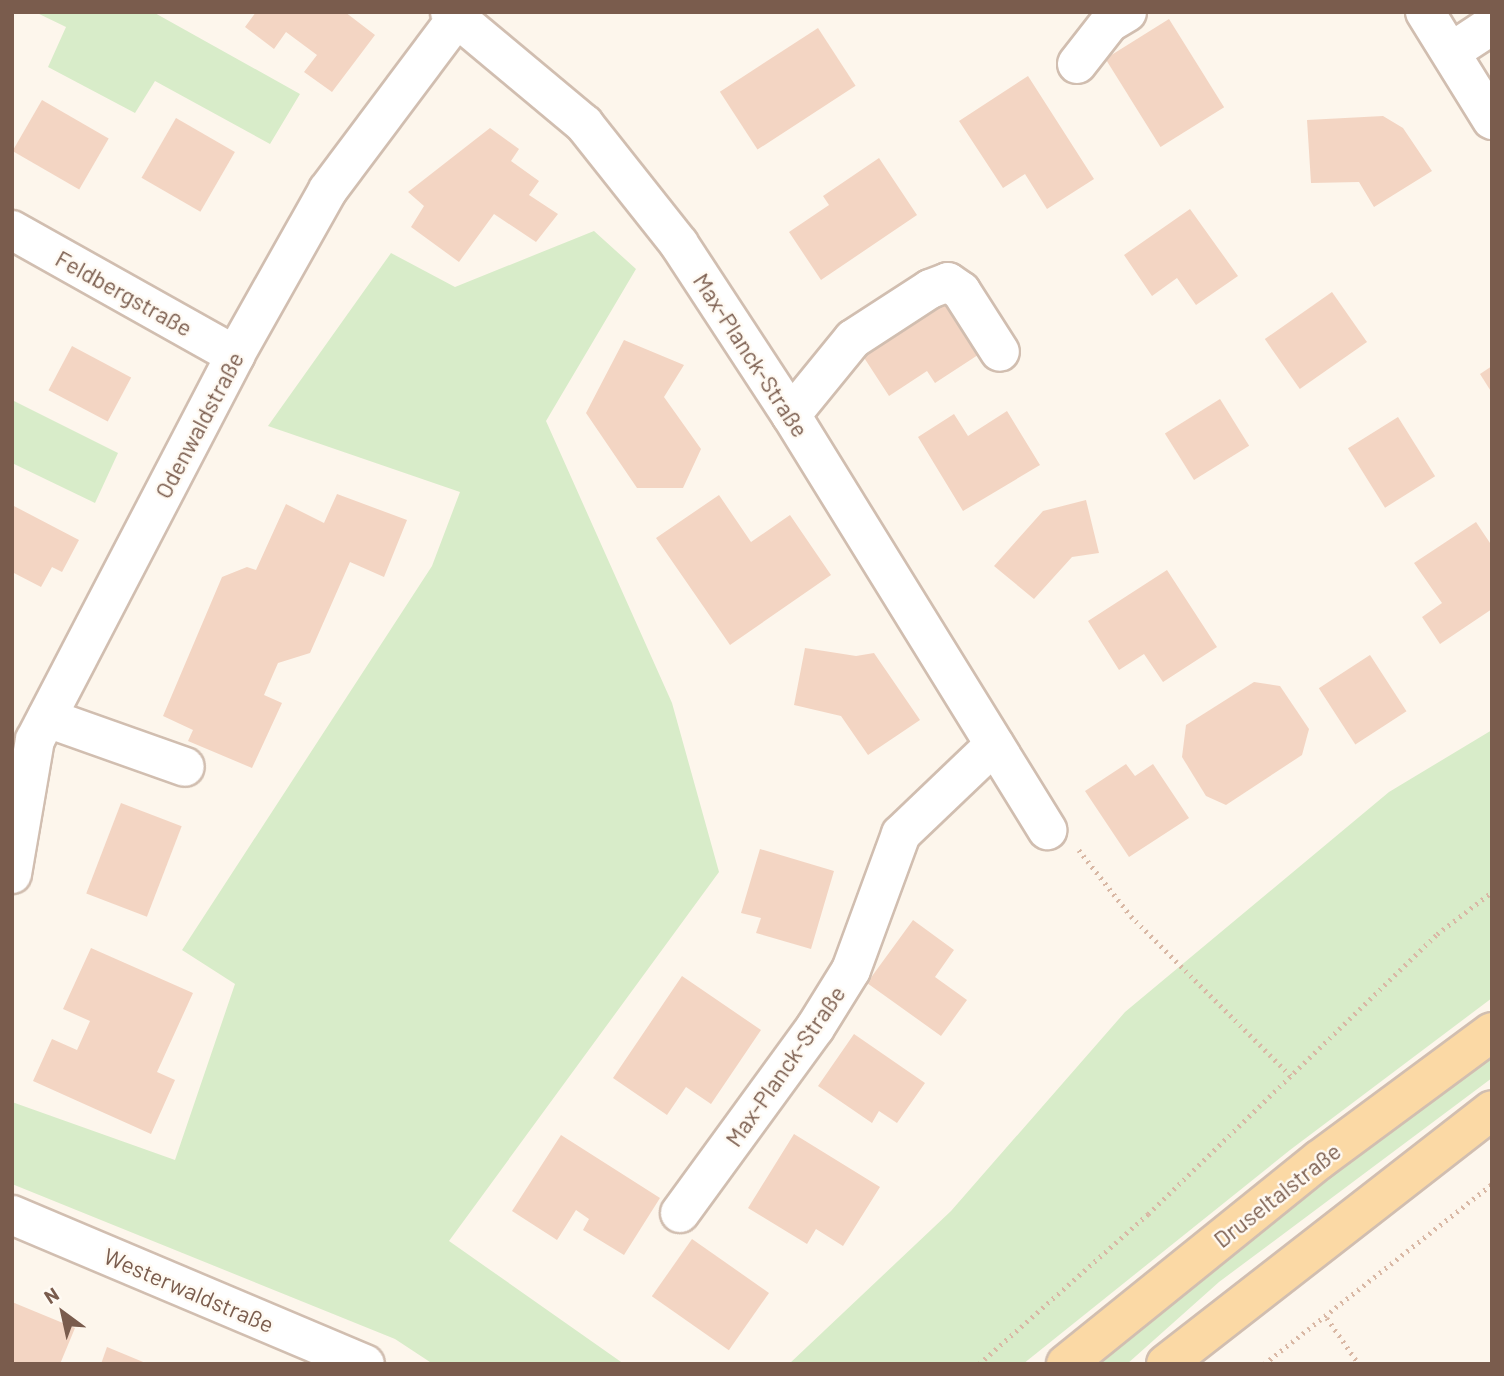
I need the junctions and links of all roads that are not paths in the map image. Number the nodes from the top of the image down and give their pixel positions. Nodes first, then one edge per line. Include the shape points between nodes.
1 (1127, 12) edge
2 (1425, 12) edge
3 (456, 14) edge
4 (1492, 25) edge
5 (1451, 52) junction
6 (1077, 64) dead end
7 (1492, 120) edge
8 (12, 230) edge
9 (1000, 352) dead end
10 (235, 355) junction
11 (791, 415) junction
12 (32, 729) edge
13 (994, 745) junction
14 (185, 767) dead end
15 (1047, 830) road end
16 (12, 874) edge
17 (1492, 1031) edge
18 (1492, 1110) edge
19 (680, 1213) dead end
20 (12, 1215) edge
21 (365, 1364) edge
22 (1066, 1364) edge
23 (1166, 1364) edge

1 - 6 street via 1109,23
2 - 5 street
3 - 10 street, Odenwaldstraße via 328,190
3 - 11 street, Max-Planck-Straße via 584,124 679,244
4 - 5 street
5 - 7 street
8 - 10 street, Feldbergstraße
9 - 11 street via 961,291 948,282 853,339
10 - 12 street, Odenwaldstraße
11 - 13 street, Max-Planck-Straße
12 - 14 street
12 - 16 street, Odenwaldstraße
13 - 15 street, Max-Planck-Straße
13 - 19 street, Max-Planck-Straße via 901,834 851,970 816,1028
17 - 22 main road, Druseltalstraße via 1319,1160
18 - 23 main road
20 - 21 street, Westerwaldstraße

